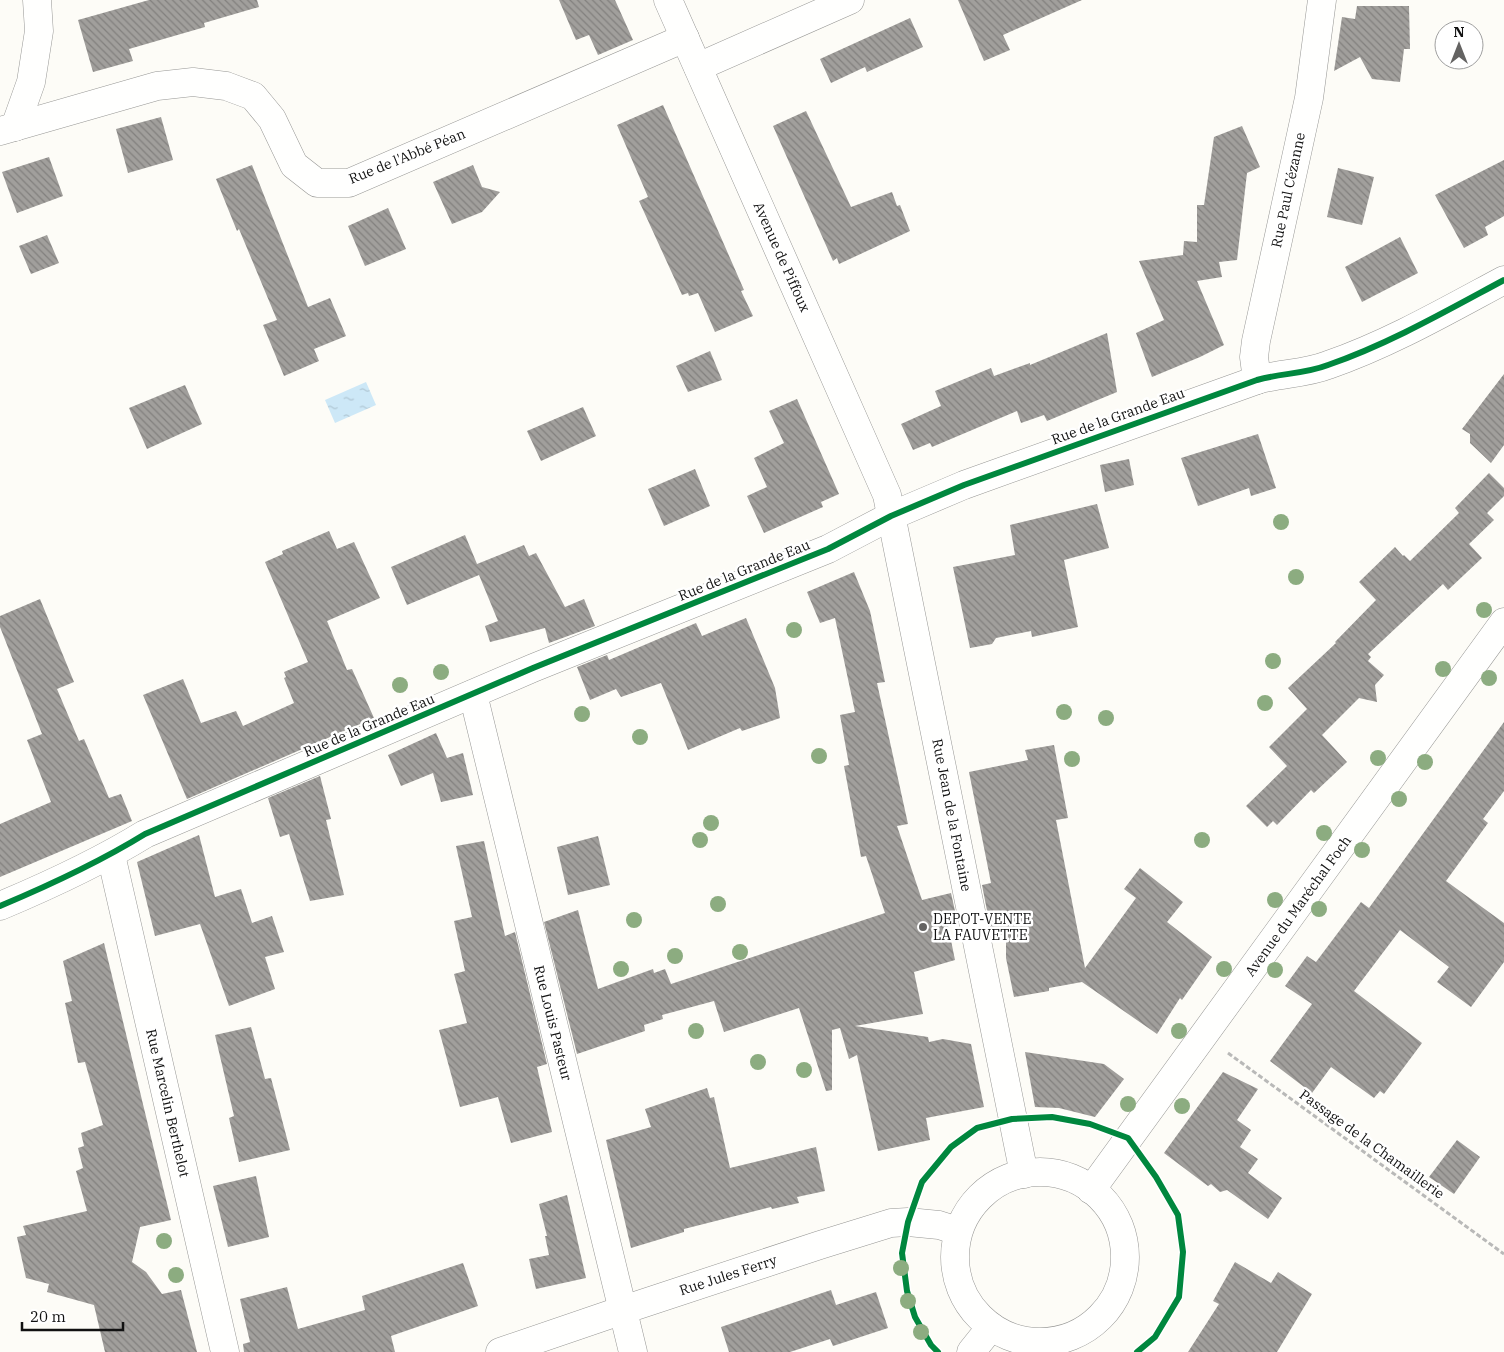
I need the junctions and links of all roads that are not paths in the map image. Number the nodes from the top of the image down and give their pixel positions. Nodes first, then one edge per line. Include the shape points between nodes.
1 (37, 0) edge
2 (668, 0) edge
3 (850, 0) edge
4 (1322, 0) edge
5 (685, 38) junction
6 (698, 67) junction
7 (7, 129) edge
8 (1504, 280) edge
9 (1257, 380) junction
10 (892, 516) junction
11 (1504, 622) edge
12 (473, 694) junction
13 (111, 855) junction
14 (0, 906) edge
15 (1024, 1174) junction
16 (1091, 1190) junction
17 (958, 1231) junction
18 (622, 1310) junction
19 (990, 1327) junction
20 (1058, 1346) edge
21 (225, 1352) edge
22 (500, 1352) edge
23 (633, 1352) edge
24 (971, 1352) edge

1 - 7 street, Rue de l'Abbé Péan via 39,31 31,82
2 - 5 street, Avenue de Piffoux
3 - 6 street
4 - 9 street, Rue Paul Cézanne via 1309,98 1256,341
5 - 6 street, Avenue de Piffoux
5 - 7 street, Rue de l'Abbé Péan via 349,183 317,183 294,165 272,119 253,96 226,86 193,82 157,86
6 - 10 street, Avenue de Piffoux via 887,495
8 - 9 street, Rue de la Grande Eau via 1357,354 1327,366
9 - 10 street, Rue de la Grande Eau via 964,485
10 - 12 street, Rue de la Grande Eau via 828,549
10 - 15 street, Rue Jean de la Fontaine
11 - 16 street, Avenue du Maréchal Foch
12 - 13 street, Rue de la Grande Eau via 145,834
12 - 18 street, Rue Louis Pasteur
13 - 14 street, Rue de la Grande Eau
13 - 21 street, Rue Marcelin Berthelot
15 - 16 street via 1047,1173 1070,1178
15 - 17 street via 990,1188 966,1214
16 - 20 street via 1110,1209 1122,1235 1125,1262 1119,1289 1104,1313
17 - 18 street, Rue Jules Ferry via 939,1224 892,1223
17 - 19 street via 954,1258 959,1284 971,1308
18 - 22 street, Rue Jules Ferry
18 - 23 street, Rue Louis Pasteur
19 - 20 street via 1011,1338
19 - 24 street

